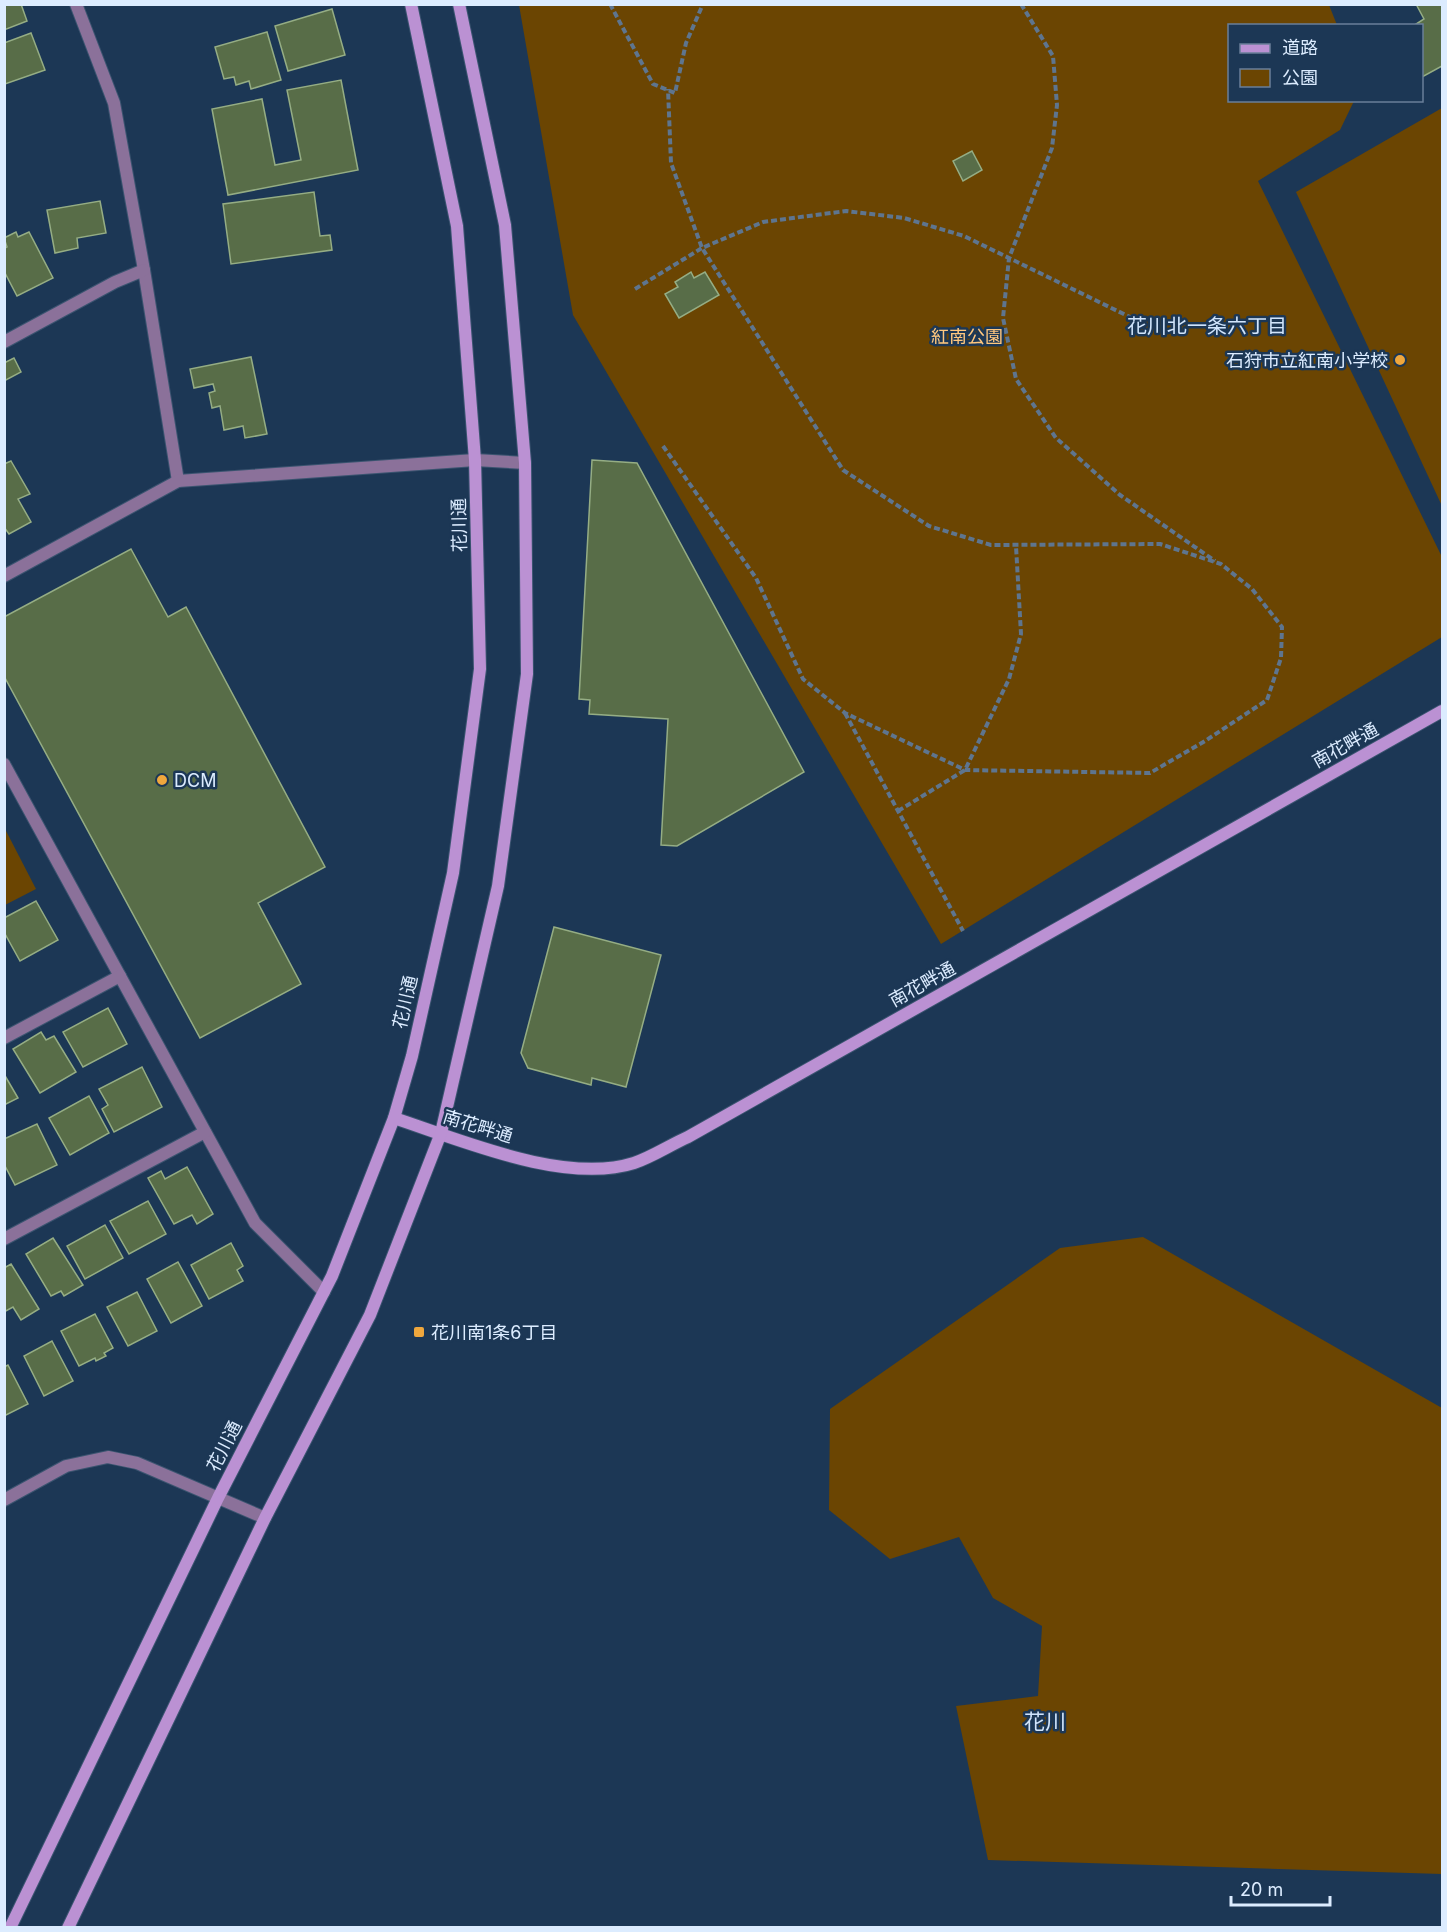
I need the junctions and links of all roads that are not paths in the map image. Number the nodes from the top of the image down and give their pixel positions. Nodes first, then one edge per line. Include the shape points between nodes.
1 (76, 4) edge
2 (411, 4) edge
3 (459, 4) edge
4 (144, 270) junction
5 (4, 342) edge
6 (475, 460) junction
7 (525, 463) junction
8 (178, 481) junction
9 (4, 576) edge
10 (1443, 711) edge
11 (4, 764) edge
12 (120, 976) junction
13 (4, 1038) edge
14 (394, 1118) junction
15 (205, 1132) junction
16 (441, 1133) junction
17 (4, 1239) edge
18 (324, 1292) junction
19 (218, 1498) junction
20 (4, 1500) edge
21 (266, 1518) junction
22 (10, 1928) edge
23 (68, 1928) edge

1 - 4 street via 114,104
2 - 6 street, 花川通 via 457,226
3 - 7 street via 505,225
4 - 5 street
4 - 8 street
6 - 7 street
6 - 8 street
6 - 14 street, 花川通 via 480,669 453,873
7 - 16 street via 527,674 498,886
8 - 9 street
10 - 16 street, 南花畔通 via 688,1137 634,1163 591,1170 555,1167
11 - 12 street
12 - 13 street
12 - 15 street
14 - 16 street, 南花畔通
14 - 18 street, 花川通
15 - 17 street
15 - 18 street via 255,1223
16 - 21 street via 370,1315
18 - 19 street, 花川通
19 - 20 street via 137,1464 108,1457 66,1466
19 - 21 street
19 - 22 street, 花川通
21 - 23 street

